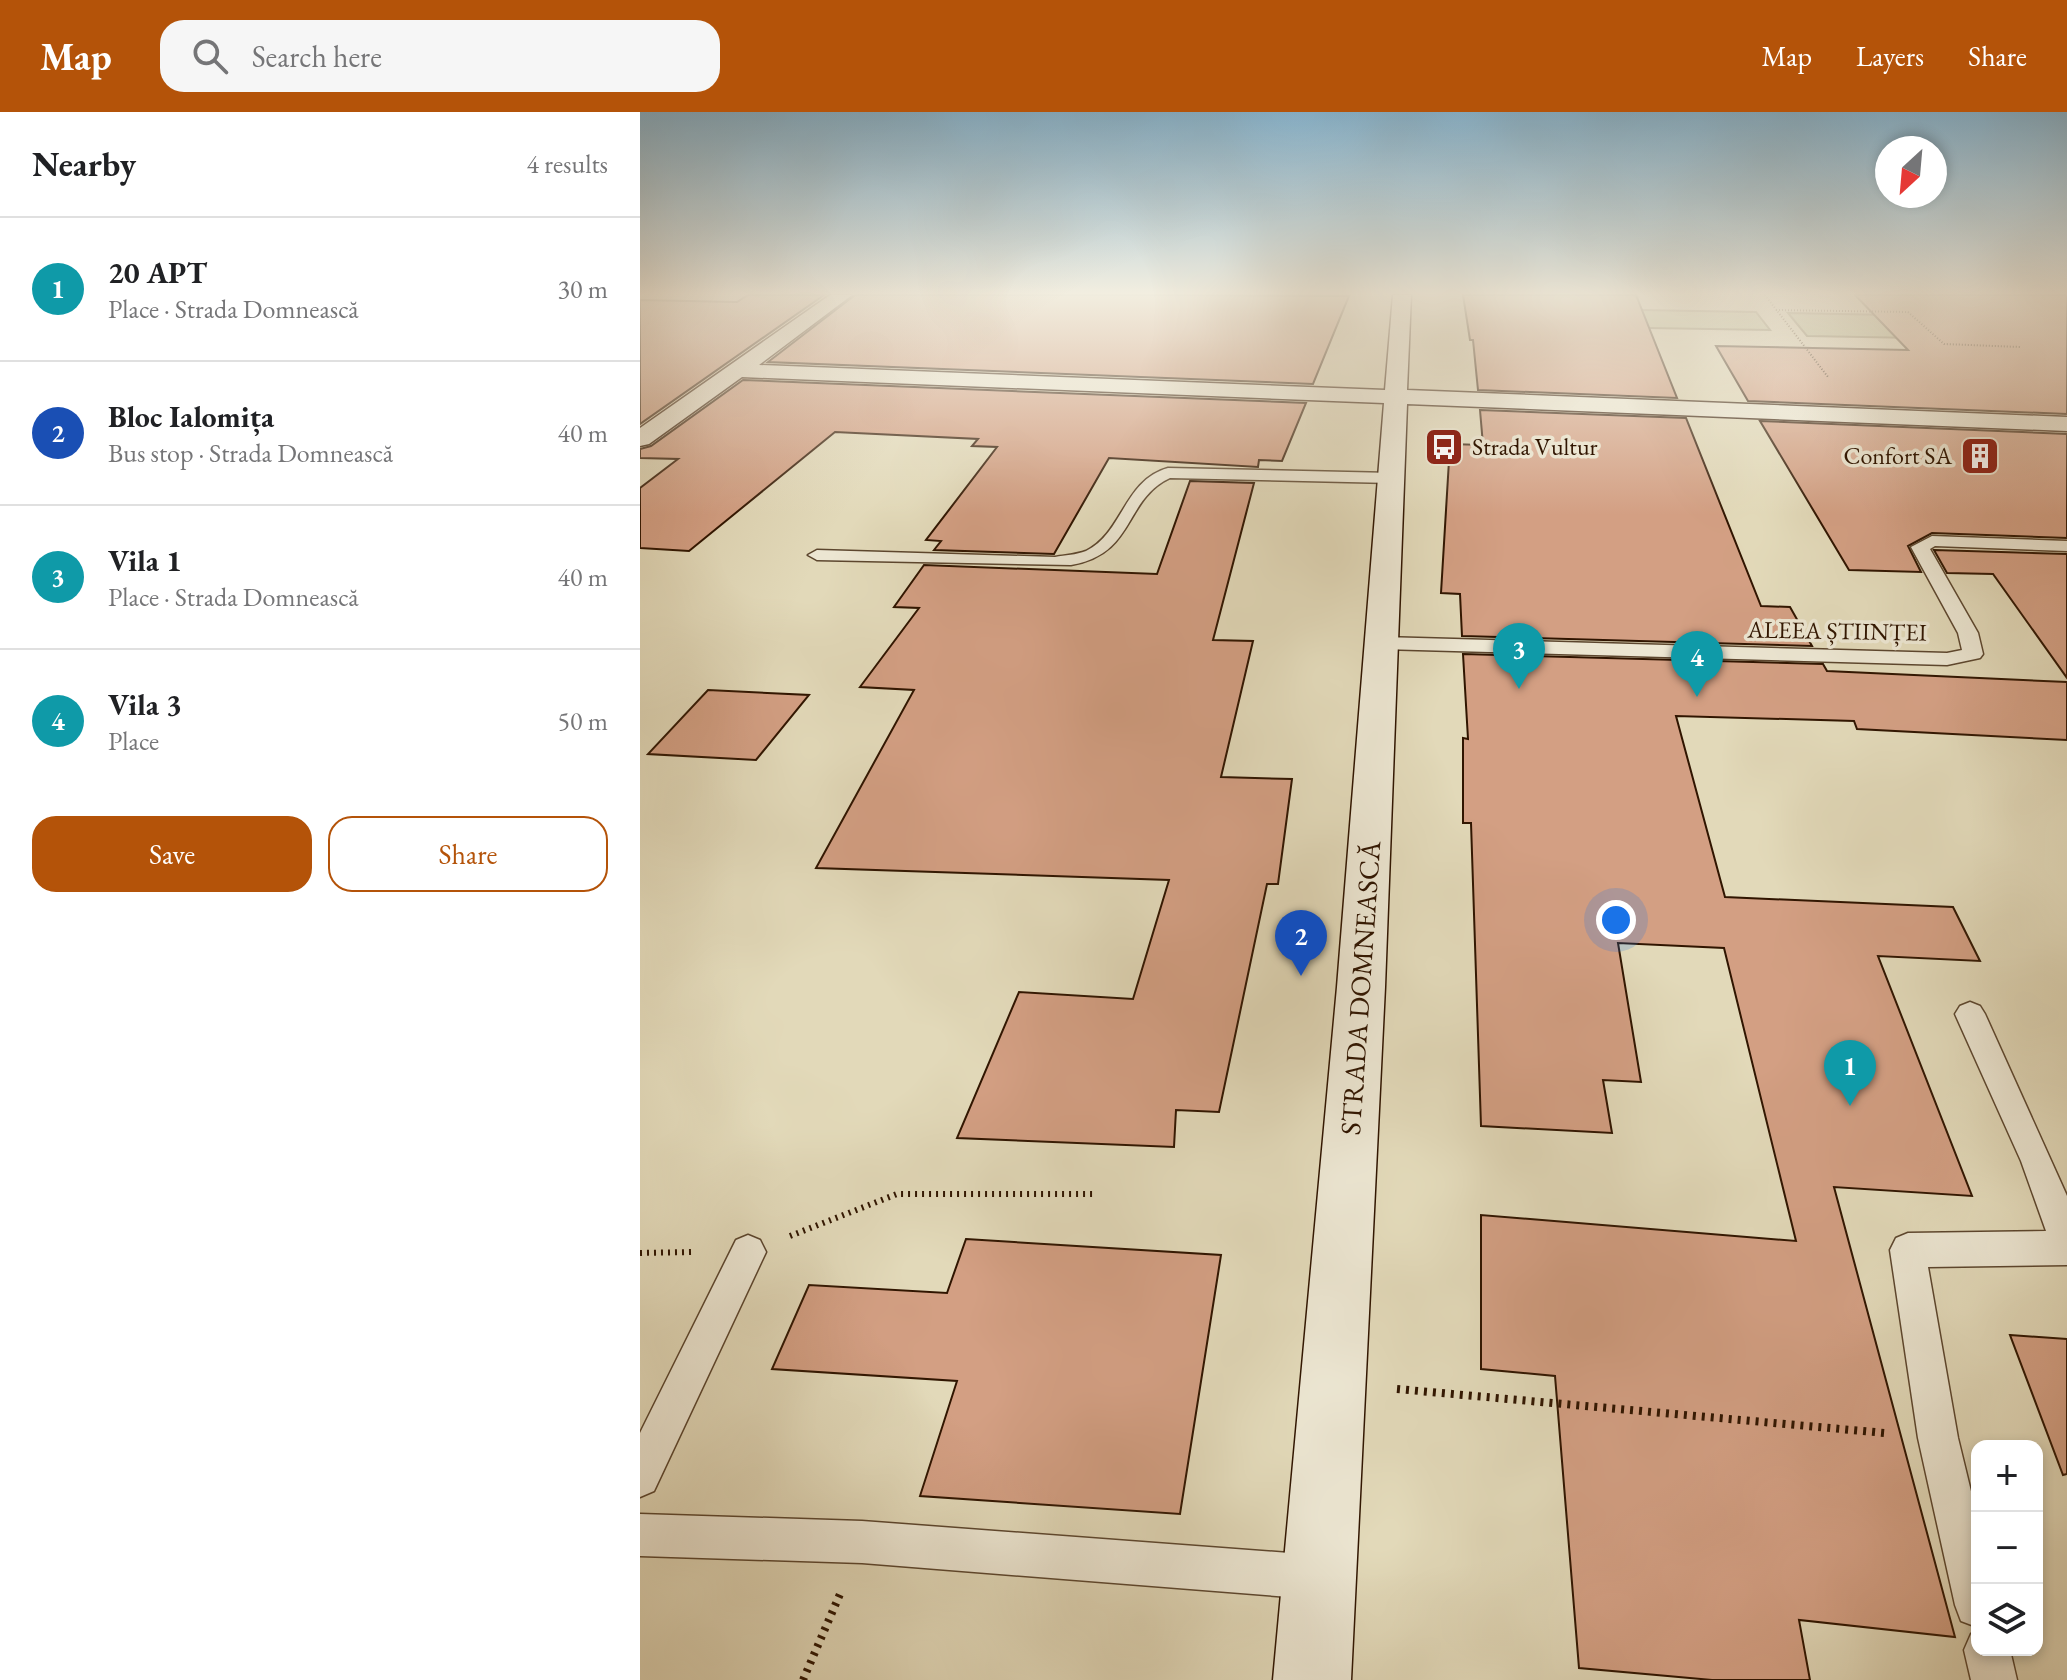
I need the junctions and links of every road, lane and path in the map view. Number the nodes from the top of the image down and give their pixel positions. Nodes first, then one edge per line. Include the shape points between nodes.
1 (739, 368) edge
2 (1398, 368) edge
3 (1821, 368) edge
4 (736, 370) junction
5 (1396, 398) junction
6 (1858, 416) junction
7 (2067, 424) edge
8 (640, 439) edge
9 (1392, 478) junction
10 (2067, 546) edge
11 (817, 555) dead end
12 (1382, 643) junction
13 (1970, 1014) dead end
14 (1096, 1194) dead end
15 (2067, 1240) edge
16 (2067, 1248) edge
17 (748, 1252) junction
18 (640, 1253) edge
19 (1333, 1383) junction
20 (1938, 1438) junction
21 (640, 1477) edge
22 (640, 1535) edge
23 (862, 1542) junction
24 (1319, 1577) junction
25 (1972, 1584) edge
26 (1988, 1656) edge
27 (803, 1680) edge
28 (1312, 1680) edge
29 (1994, 1680) edge

1 - 4 street
2 - 5 street, STRADA DOMNEASCĂ
3 - 6 path
4 - 5 street
4 - 8 street
5 - 6 street
5 - 9 street, STRADA DOMNEASCĂ
6 - 7 street
9 - 11 lane via 1168,473 1144,486 1096,553 1067,561
9 - 12 street, STRADA DOMNEASCĂ
10 - 12 lane, ALEEA ȘTIINȚEI via 1932,541 1920,547 1968,633 1973,654 1947,659
12 - 19 street, STRADA DOMNEASCĂ
13 - 15 lane
14 - 17 path via 897,1194
16 - 20 lane via 1908,1250
17 - 18 path
17 - 21 lane
19 - 20 path
19 - 24 street, STRADA DOMNEASCĂ
20 - 25 lane
22 - 23 lane
23 - 24 lane
23 - 27 path
24 - 28 street, STRADA DOMNEASCĂ
26 - 29 lane

